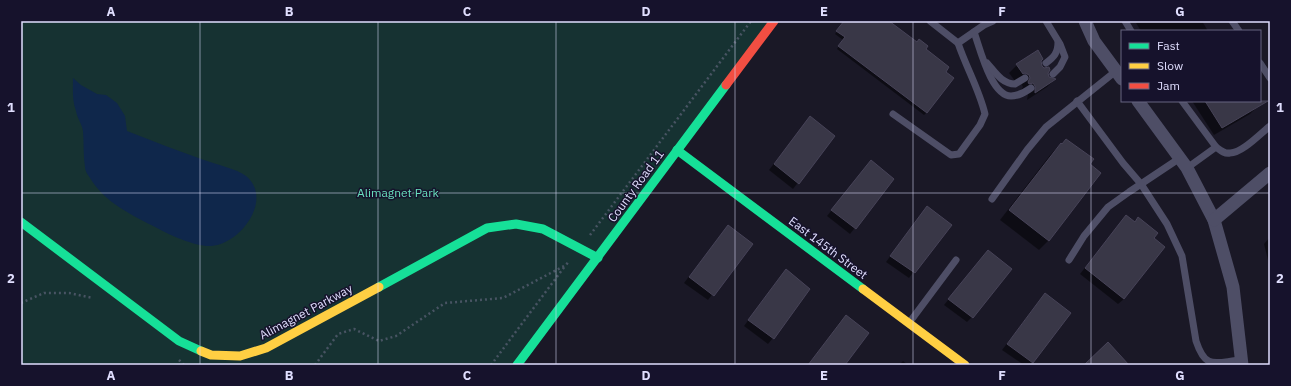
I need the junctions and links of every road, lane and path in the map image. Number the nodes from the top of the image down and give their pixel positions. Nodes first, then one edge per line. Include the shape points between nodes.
1 (774, 21) edge
2 (930, 21) edge
3 (993, 21) edge
4 (1046, 21) edge
5 (1085, 21) edge
6 (1125, 21) edge
7 (1232, 21) edge
8 (983, 23) edge
9 (1130, 30) edge
10 (1238, 30) edge
11 (974, 32) junction
12 (1058, 39) junction
13 (958, 43) junction
14 (984, 58) junction
15 (1046, 63) dead end
16 (1261, 64) edge
17 (1053, 74) dead end
18 (1119, 75) edge
19 (1025, 78) dead end
20 (1270, 78) edge
21 (1031, 88) dead end
22 (1077, 101) junction
23 (1139, 102) edge
24 (1183, 102) edge
25 (893, 114) dead end
26 (1270, 126) edge
27 (1216, 147) junction
28 (677, 150) junction
29 (1184, 163) junction
30 (1270, 173) edge
31 (1141, 184) junction
32 (992, 200) dead end
33 (1214, 220) junction
34 (21, 222) edge
35 (598, 258) junction
36 (956, 260) dead end
37 (1069, 260) dead end
38 (566, 265) dead end
39 (95, 298) dead end
40 (21, 303) edge
41 (909, 323) junction
42 (173, 356) dead end
43 (1242, 362) edge
44 (184, 365) edge
45 (491, 365) edge
46 (517, 365) edge
47 (965, 365) edge

1 - 28 street, County Road 11
2 - 13 lane
3 - 8 lane
4 - 12 lane
5 - 18 street via 1094,41
6 - 9 lane
7 - 10 lane
8 - 11 lane
11 - 13 lane
11 - 14 lane
12 - 15 lane via 1056,54
12 - 17 lane via 1065,57 1060,68
13 - 25 lane via 982,100 985,114 959,154 951,155
14 - 19 lane via 1006,82 1015,84
14 - 21 lane via 991,79 1006,95 1017,95
16 - 20 lane
18 - 22 lane
22 - 31 lane
22 - 32 lane via 1046,127
23 - 29 street
24 - 27 lane
26 - 27 lane via 1239,151 1230,154
27 - 29 lane
28 - 35 street, County Road 11
28 - 41 street, East 145th Street
29 - 31 lane
29 - 33 street
30 - 33 street
31 - 37 lane via 1108,207 1084,236
31 - 43 lane via 1167,224 1182,256 1196,341 1201,354 1212,363
33 - 43 street via 1233,287
34 - 35 street, Alimagnet Parkway via 179,341 211,355 240,356 266,348 487,228 516,224 543,229
35 - 46 street, County Road 11
36 - 41 lane
38 - 45 path
39 - 40 path via 69,293 44,294
41 - 47 street, East 145th Street
42 - 44 path

